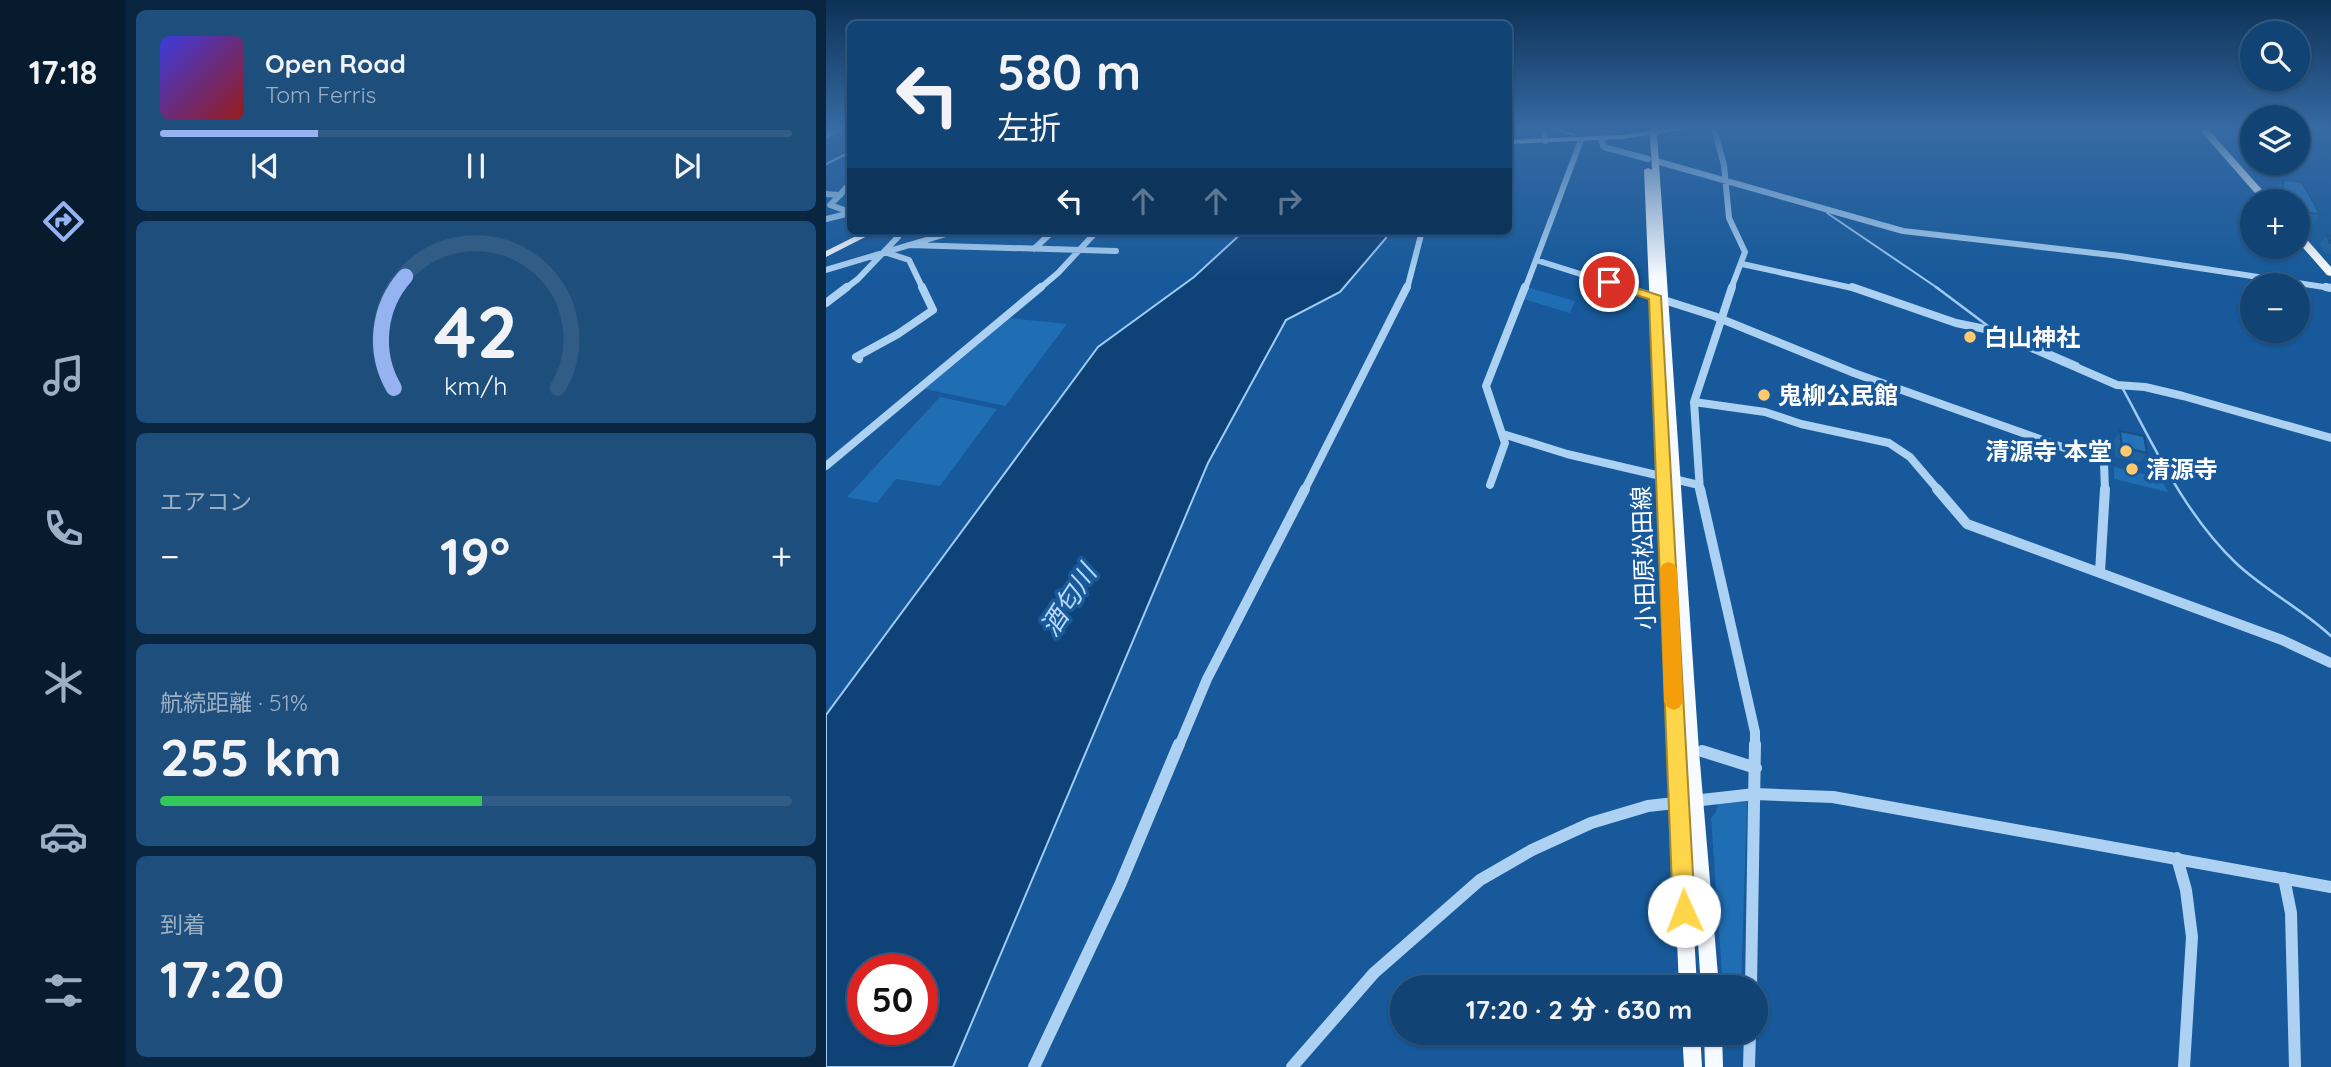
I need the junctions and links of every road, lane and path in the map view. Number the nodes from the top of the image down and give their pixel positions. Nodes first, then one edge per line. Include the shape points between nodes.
1 (1567, 178) edge
2 (1652, 178) edge
3 (1710, 178) edge
4 (1726, 178) edge
5 (1727, 183) junction
6 (847, 187) edge
7 (826, 194) edge
8 (840, 195) junction
9 (847, 211) edge
10 (847, 213) edge
11 (826, 219) edge
12 (865, 235) edge
13 (895, 235) edge
14 (943, 235) edge
15 (1049, 235) edge
16 (1093, 235) edge
17 (1421, 235) edge
18 (898, 237) joint
19 (909, 245) junction
20 (1034, 249) junction
21 (2310, 249) edge
22 (1079, 250) junction
23 (885, 251) junction
24 (1116, 251) dead end
25 (826, 254) edge
26 (1536, 260) junction
27 (1742, 264) junction
28 (826, 270) edge
29 (2331, 273) edge
30 (2331, 288) edge
31 (1660, 298) junction
32 (826, 303) edge
33 (1720, 318) junction
34 (859, 359) dead end
35 (1694, 401) junction
36 (1503, 434) junction
37 (2331, 438) edge
38 (826, 466) edge
39 (1670, 479) junction
40 (1490, 485) dead end
41 (1699, 485) junction
42 (2100, 572) junction
43 (2331, 663) edge
44 (1702, 751) dead end
45 (1756, 768) junction
46 (1755, 793) junction
47 (1696, 799) junction
48 (1680, 803) junction
49 (2177, 858) junction
50 (2284, 878) junction
51 (2331, 887) edge
52 (1687, 975) edge
53 (1709, 975) edge
54 (1751, 975) edge
55 (1692, 1045) edge
56 (1713, 1045) edge
57 (1750, 1045) edge
58 (1034, 1067) edge
59 (1292, 1067) edge
60 (1693, 1067) edge
61 (1714, 1067) edge
62 (1749, 1067) edge
63 (2184, 1067) edge
64 (2295, 1067) edge

1 - 26 street
2 - 31 main road, 小田原松田線 via 1652,279
3 - 5 street
4 - 5 street
5 - 27 street via 1728,218 1745,252
5 - 30 street via 1903,231 2120,256
6 - 8 street
7 - 8 street
8 - 9 street via 831,205
10 - 11 street
12 - 25 main road
13 - 18 street
14 - 19 street
15 - 20 street
16 - 22 street
17 - 58 street via 1405,296 1208,679 1120,885
18 - 23 street
19 - 20 street
19 - 23 street
20 - 22 street
21 - 29 highway
22 - 24 street
22 - 38 street
23 - 28 street
23 - 32 street
23 - 34 street via 909,260 933,310 856,357
26 - 31 street
26 - 36 street via 1486,386
27 - 33 street
27 - 37 street via 1848,286 1990,330 2117,385 2183,396
31 - 33 street
31 - 39 main road, 小田原松田線
33 - 35 street
33 - 42 street via 1854,373 2104,462
35 - 41 street
35 - 42 street via 1765,412 1889,443 1910,457 1967,524
36 - 39 street
36 - 40 street via 1505,443
39 - 41 street
39 - 47 main road, 小田原松田線
39 - 48 main road, 小田原松田線
41 - 45 street via 1752,715
42 - 43 street
44 - 45 street
45 - 46 street
46 - 47 street
46 - 49 street via 1833,797
46 - 54 street
47 - 48 street
47 - 53 main road, 小田原松田線
48 - 52 main road, 小田原松田線
48 - 59 street via 1648,806 1591,823 1480,880 1374,973
49 - 50 street
49 - 63 street via 2192,937
50 - 51 street
50 - 64 street via 2291,913
55 - 60 main road
56 - 61 main road
57 - 62 street

